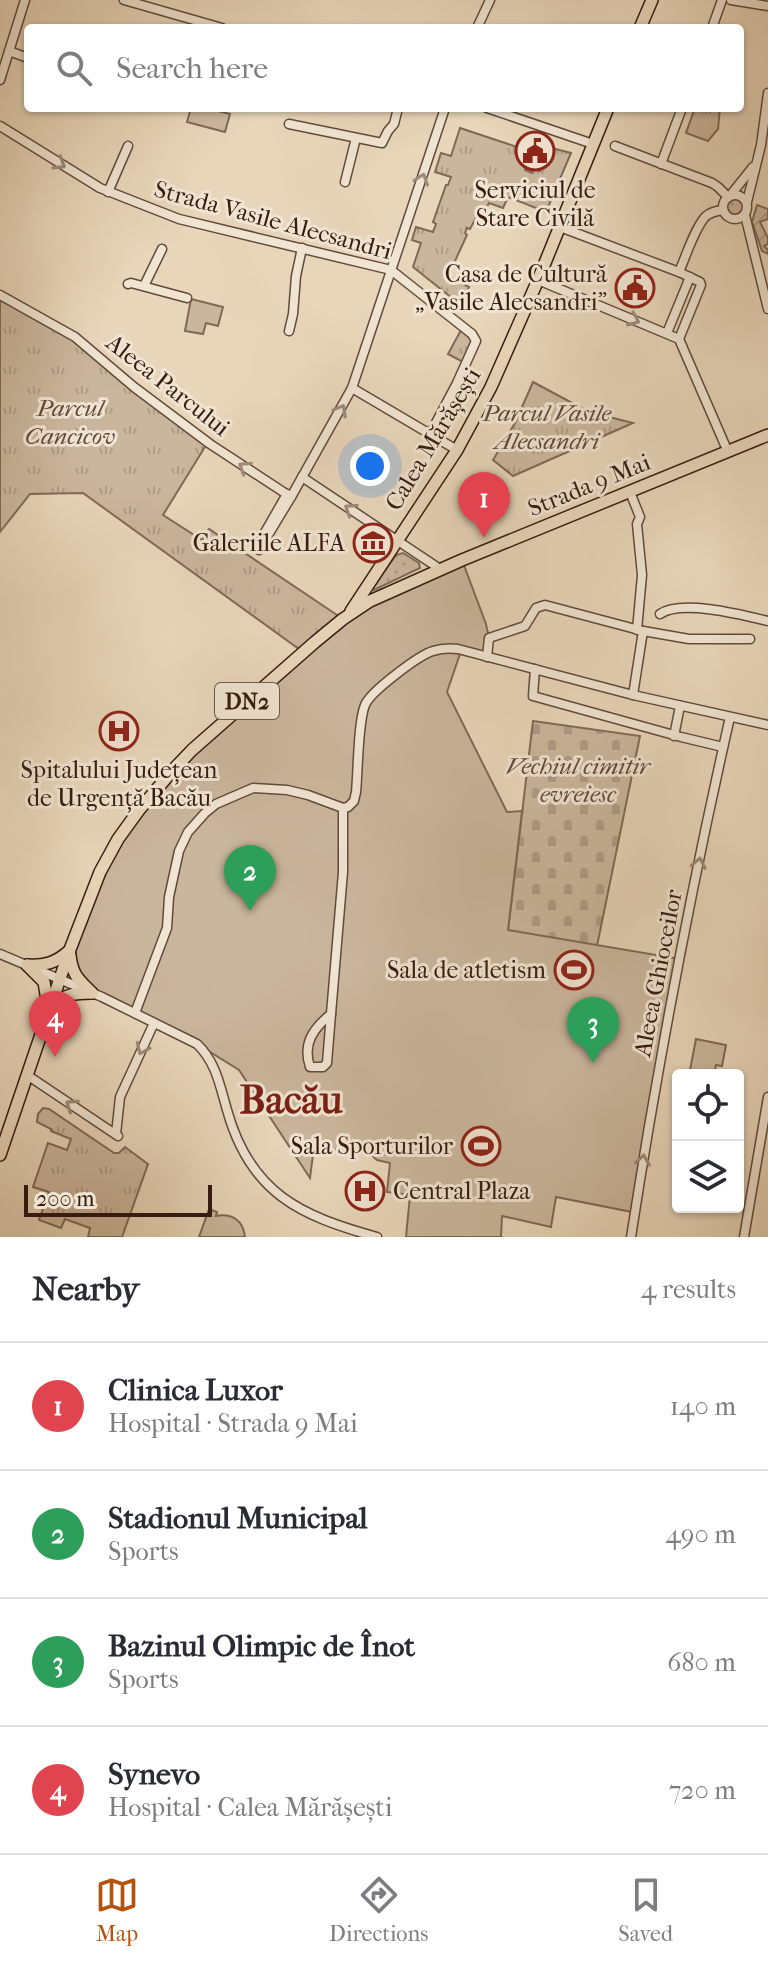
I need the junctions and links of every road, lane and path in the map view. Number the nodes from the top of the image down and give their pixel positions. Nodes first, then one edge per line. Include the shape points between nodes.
1 (25, 0) edge
2 (124, 0) edge
3 (490, 0) edge
4 (652, 0) edge
5 (722, 0) edge
6 (731, 0) edge
7 (768, 6) edge
8 (208, 24) edge
9 (479, 24) edge
10 (642, 24) edge
11 (713, 24) edge
12 (9, 51) junction
13 (24, 57) edge
14 (0, 80) edge
15 (768, 93) edge
16 (397, 112) edge
17 (444, 112) edge
18 (499, 112) edge
19 (606, 112) edge
20 (681, 112) edge
21 (766, 121) edge
22 (289, 124) dead end
23 (0, 126) edge
24 (356, 138) junction
25 (593, 144) junction
26 (128, 146) dead end
27 (615, 146) dead end
28 (756, 163) junction
29 (661, 164) junction
30 (345, 182) dead end
31 (108, 192) junction
32 (729, 197) junction
33 (747, 202) junction
34 (723, 210) junction
35 (745, 215) junction
36 (560, 227) junction
37 (302, 248) junction
38 (162, 249) dead end
39 (391, 270) junction
40 (679, 272) junction
41 (690, 277) junction
42 (538, 280) junction
43 (128, 284) dead end
44 (144, 286) junction
45 (0, 295) edge
46 (187, 298) dead end
47 (768, 309) edge
48 (289, 331) dead end
49 (667, 333) junction
50 (679, 339) junction
51 (352, 388) junction
52 (430, 434) junction
53 (768, 435) edge
54 (457, 450) junction
55 (728, 452) junction
56 (302, 477) junction
57 (630, 492) junction
58 (289, 495) junction
59 (398, 540) junction
60 (440, 569) junction
61 (660, 614) dead end
62 (346, 617) junction
63 (768, 621) edge
64 (640, 631) junction
65 (750, 639) dead end
66 (487, 657) junction
67 (535, 669) junction
68 (633, 695) junction
69 (680, 706) junction
70 (730, 717) junction
71 (768, 725) edge
72 (674, 736) junction
73 (723, 747) junction
74 (343, 808) junction
75 (69, 951) junction
76 (0, 954) edge
77 (27, 965) junction
78 (59, 978) junction
79 (92, 993) junction
80 (49, 1010) junction
81 (135, 1013) junction
82 (331, 1014) junction
83 (154, 1023) junction
84 (27, 1075) junction
85 (768, 1097) edge
86 (767, 1110) edge
87 (0, 1155) edge
88 (366, 1236) edge
89 (377, 1237) edge
90 (631, 1237) edge
91 (744, 1237) edge

1 - 12 street
2 - 8 street
3 - 9 street
4 - 10 main road
5 - 11 street
6 - 7 street
12 - 13 street
12 - 14 street
15 - 21 street
16 - 24 street via 382,143
39 -> 17 street
18 - 25 street
19 - 25 main road, Calea Mărășești
20 - 29 street
21 - 28 street
22 - 24 street
23 -> 31 street, Strada Vasile Alecsandri
24 - 30 street
25 - 36 main road, Calea Mărășești
26 - 31 street
27 - 29 street
28 - 32 street
28 - 33 street
29 - 32 street via 712,183
31 - 37 street, Strada Vasile Alecsandri via 179,219
32 - 33 street via 737,195
32 - 34 street
33 - 35 street
34 - 35 street via 731,219
34 - 40 street via 705,217
35 - 47 street
36 - 40 street
36 - 42 main road, Calea Mărășești
37 - 39 street, Strada Vasile Alecsandri
37 - 48 street
38 - 44 street
39 - 51 street
39 - 52 street, Strada Vasile Alecsandri via 476,341
40 - 41 street
41 - 49 street
41 - 50 street via 701,285
42 -> 49 street
42 - 54 main road, Calea Mărășești
43 - 44 street
44 - 46 street
58 -> 45 street, Aleea Parcului via 210,444 75,337
49 - 50 street
50 - 55 street
51 - 52 street
56 -> 51 street
52 - 54 street
53 - 55 main road, Strada 9 Mai / DN2
54 - 59 main road, Calea Mărășești
55 - 57 main road, Strada 9 Mai / DN2
56 - 58 street
59 -> 56 street
57 - 60 main road, Strada 9 Mai / DN2
57 - 64 street via 640,517
58 - 58 street via 256,548 258,550 260,550
59 - 60 street
59 - 62 main road, Calea Mărășești
60 - 62 main road, Strada 9 Mai / DN2
61 - 63 street via 674,608 705,609
62 - 75 main road, Calea Mărășești / DN2 via 192,750 156,789 110,854
64 - 65 street via 689,639
64 - 66 street via 545,605 536,608 525,626 489,638
64 - 68 street
66 - 67 street
66 - 74 street via 435,650 374,693 363,711 354,801
67 - 68 street
67 - 72 street via 533,696
68 - 69 street
69 - 70 street
69 - 72 street
70 - 71 street
70 - 73 street, Aleea Ghioceilor
72 - 73 street
90 -> 73 street, Aleea Ghioceilor
74 - 81 street via 287,790 253,788 205,813 179,851 167,928
74 - 82 street
75 - 77 main road via 49,964
75 - 78 main road, Calea Mărășești / DN2
75 - 79 main road via 74,974
76 - 77 street
77 - 78 street
77 - 80 main road via 44,982
78 - 79 street
78 - 80 main road, Calea Mărășești / DN2
79 - 80 main road via 67,995
79 - 81 street
80 - 84 main road, Calea Mărășești / DN2
81 - 83 street
82 - 82 street via 311,1035 310,1067 326,1065
83 -> 84 street via 120,1097 117,1135
83 - 88 street via 197,1044 210,1059 239,1146 271,1188 303,1212
84 - 87 main road, Calea Mărășești / DN2
85 - 86 street
86 - 91 street
88 - 89 street

